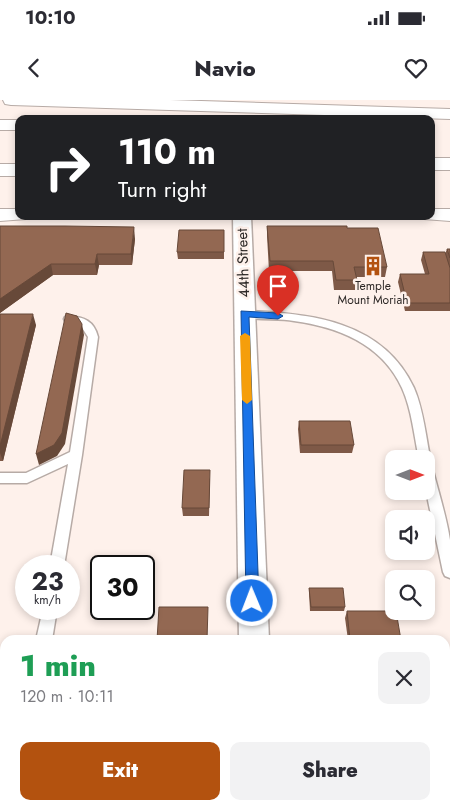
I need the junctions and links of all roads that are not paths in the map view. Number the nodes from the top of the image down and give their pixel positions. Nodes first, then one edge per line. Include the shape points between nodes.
1 (10, 100) edge
2 (450, 114) edge
3 (0, 125) edge
4 (15, 125) edge
5 (435, 125) edge
6 (450, 125) edge
7 (0, 156) edge
8 (15, 156) edge
9 (435, 157) edge
10 (450, 157) edge
11 (435, 164) edge
12 (450, 164) edge
13 (0, 170) edge
14 (15, 170) edge
15 (0, 214) edge
16 (15, 214) edge
17 (435, 215) edge
18 (450, 215) edge
19 (242, 220) edge
20 (244, 314) junction
21 (69, 319) edge
22 (423, 450) edge
23 (76, 455) junction
24 (0, 478) edge
25 (434, 500) edge
26 (59, 555) edge
27 (450, 572) edge
28 (48, 620) edge
29 (45, 635) edge
30 (254, 635) edge

1 - 2 main road
3 - 4 main road
5 - 6 main road
7 - 8 main road
9 - 10 main road
11 - 12 main road
13 - 14 main road
15 - 16 main road
17 - 18 main road
19 - 20 street, 44th Street
20 - 22 lane via 318,321 357,334 375,345 391,359 408,388
20 - 30 street, 44th Street
21 - 23 lane via 85,322 93,337
23 - 24 lane via 27,478
23 - 26 lane
25 - 27 lane
28 - 29 lane

